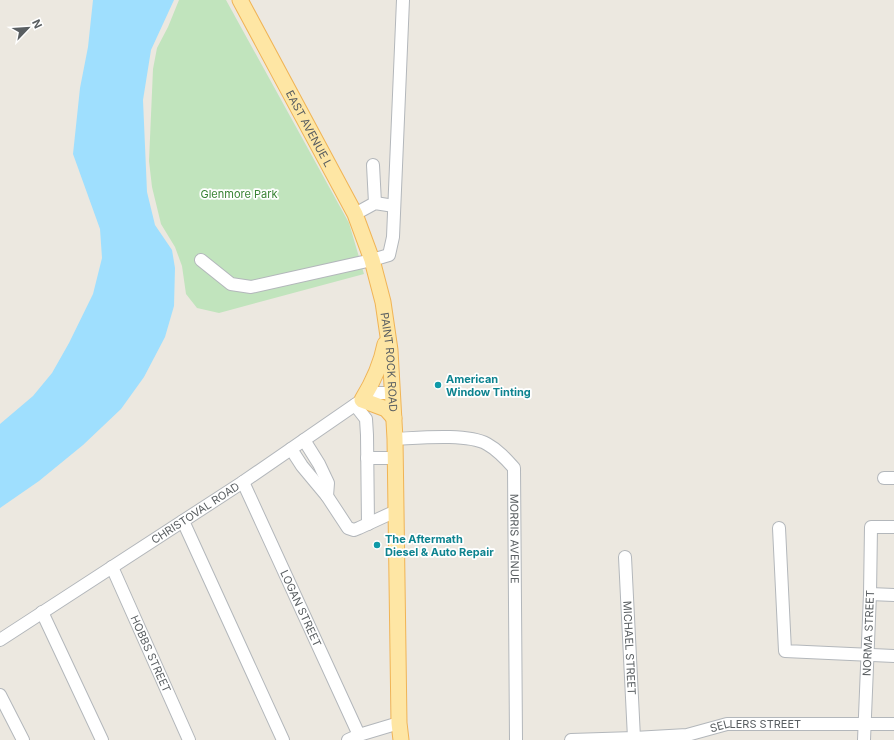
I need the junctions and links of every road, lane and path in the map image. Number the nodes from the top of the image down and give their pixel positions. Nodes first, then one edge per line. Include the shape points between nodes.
1 (240, 0) edge
2 (403, 0) edge
3 (373, 165) dead end
4 (375, 203) junction
5 (394, 206) junction
6 (355, 214) junction
7 (201, 260) dead end
8 (372, 260) junction
9 (388, 332) junction
10 (392, 393) junction
11 (358, 403) junction
12 (394, 418) junction
13 (395, 438) junction
14 (304, 440) junction
15 (291, 449) junction
16 (367, 458) junction
17 (395, 458) junction
18 (244, 482) junction
19 (327, 496) junction
20 (396, 511) junction
21 (183, 521) junction
22 (368, 524) junction
23 (894, 527) edge
24 (779, 528) dead end
25 (626, 557) dead end
26 (112, 567) junction
27 (870, 594) junction
28 (894, 595) edge
29 (42, 612) junction
30 (0, 640) edge
31 (867, 655) junction
32 (894, 656) edge
33 (0, 695) edge
34 (399, 723) junction
35 (864, 724) junction
36 (894, 724) edge
37 (687, 737) edge
38 (354, 738) edge
39 (634, 738) junction
40 (23, 740) edge
41 (102, 740) edge
42 (189, 740) edge
43 (283, 740) edge
44 (401, 740) edge
45 (516, 740) edge
46 (571, 740) edge
47 (864, 740) edge

1 - 6 main road, EAST AVENUE L
2 - 5 street
3 - 4 street
4 - 5 street
4 - 6 street
5 - 8 street via 393,237 389,255
6 - 8 main road, EAST AVENUE L
7 - 8 street via 231,284 251,287
8 - 9 main road, PAINT ROCK ROAD via 384,302
9 - 10 main road, PAINT ROCK ROAD
9 - 11 main road via 379,368
10 - 11 street, CHRISTOVAL ROAD via 376,393
10 - 12 main road, PAINT ROCK ROAD
11 - 12 main road via 386,409
11 - 14 street, CHRISTOVAL ROAD
11 - 16 street via 366,419
12 - 13 main road, PAINT ROCK ROAD
13 - 17 main road, PAINT ROCK ROAD
13 - 45 street, MORRIS AVENUE via 461,437 485,443 503,455 514,468
14 - 15 street, CHRISTOVAL ROAD
14 - 19 street via 328,483
15 - 18 street, CHRISTOVAL ROAD
15 - 19 street
16 - 17 street
16 - 22 street
17 - 20 main road, PAINT ROCK ROAD
18 - 21 street, CHRISTOVAL ROAD
18 - 38 street, LOGAN STREET
19 - 22 street via 348,528 354,530
20 - 22 street
20 - 34 main road, PAINT ROCK ROAD
21 - 26 street, CHRISTOVAL ROAD
21 - 43 street
23 - 27 street, NORMA STREET via 871,527
24 - 31 street via 786,651
25 - 39 street, MICHAEL STREET
26 - 29 street, CHRISTOVAL ROAD
26 - 42 street, HOBBS STREET
27 - 28 street
27 - 31 street, NORMA STREET
29 - 30 street, CHRISTOVAL ROAD
29 - 41 street
31 - 32 street
31 - 35 street, NORMA STREET
33 - 40 street
34 - 38 street
34 - 44 main road, PAINT ROCK ROAD
35 - 36 street, SELLERS STREET
35 - 37 street, SELLERS STREET via 727,724
35 - 47 street, NORMA STREET
37 - 39 street, SELLERS STREET
39 - 46 street, SELLERS STREET

